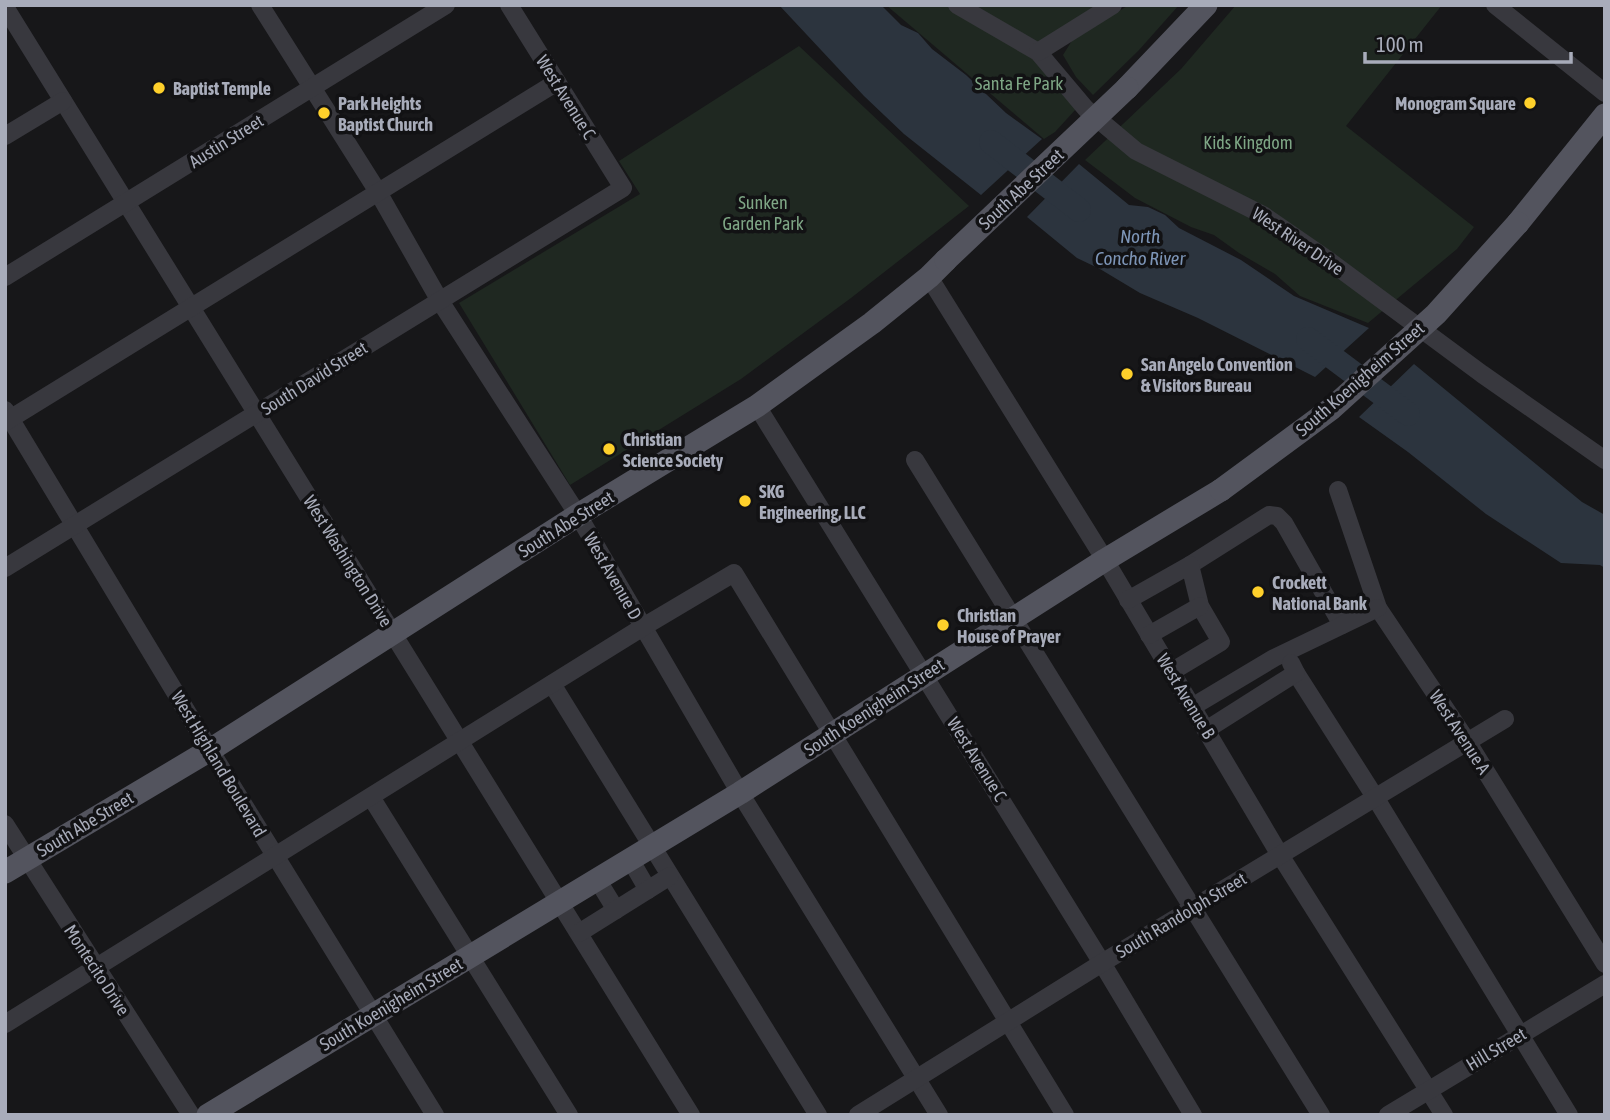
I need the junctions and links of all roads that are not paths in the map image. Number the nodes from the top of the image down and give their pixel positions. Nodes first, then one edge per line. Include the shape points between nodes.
1 (260, 5) edge
2 (446, 5) edge
3 (509, 5) edge
4 (957, 5) edge
5 (1113, 5) edge
6 (1206, 5) edge
7 (1495, 5) edge
8 (5, 7) edge
9 (1038, 52) junction
10 (557, 82) junction
11 (313, 88) junction
12 (1605, 93) edge
13 (63, 101) junction
14 (1605, 115) edge
15 (5, 136) edge
16 (623, 188) joint
17 (378, 192) junction
18 (126, 203) junction
19 (5, 277) edge
20 (929, 277) junction
21 (440, 301) junction
22 (191, 307) junction
23 (757, 406) junction
24 (257, 413) junction
25 (7, 417) edge
26 (915, 460) dead end
27 (1605, 460) edge
28 (1338, 490) dead end
29 (578, 515) junction
30 (75, 525) junction
31 (1105, 560) junction
32 (1190, 565) junction
33 (5, 568) edge
34 (1128, 600) junction
35 (1200, 606) junction
36 (1378, 608) junction
37 (1013, 619) junction
38 (1342, 625) junction
39 (643, 627) junction
40 (393, 633) junction
41 (1149, 635) junction
42 (1285, 653) junction
43 (1171, 672) junction
44 (1296, 673) junction
45 (925, 675) junction
46 (552, 684) junction
47 (1192, 707) junction
48 (1505, 719) dead end
49 (1206, 730) junction
50 (833, 734) junction
51 (460, 741) junction
52 (1467, 741) junction
53 (210, 750) junction
54 (740, 793) junction
55 (371, 797) junction
56 (1375, 797) junction
57 (5, 824) edge
58 (652, 846) junction
59 (1280, 855) junction
60 (275, 856) junction
61 (26, 859) junction
62 (630, 859) junction
63 (5, 872) edge
64 (670, 876) junction
65 (597, 879) junction
66 (649, 890) junction
67 (559, 901) junction
68 (1193, 907) junction
69 (616, 910) junction
70 (579, 933) junction
71 (470, 956) junction
72 (1102, 963) junction
73 (1605, 964) edge
74 (96, 968) junction
75 (1605, 984) edge
76 (372, 1015) junction
77 (1009, 1021) junction
78 (5, 1024) edge
79 (1521, 1034) junction
80 (917, 1079) junction
81 (1429, 1090) junction
82 (191, 1115) edge
83 (208, 1115) edge
84 (435, 1115) edge
85 (569, 1115) edge
86 (691, 1115) edge
87 (818, 1115) edge
88 (858, 1115) edge
89 (939, 1115) edge
90 (1065, 1115) edge
91 (1193, 1115) edge
92 (1321, 1115) edge
93 (1388, 1115) edge
94 (1444, 1115) edge
95 (1569, 1115) edge

1 - 11 street, West Avenue D
2 - 11 street, Austin Street
3 - 10 street, West Avenue C
4 - 9 street, West River Drive
5 - 9 street
6 - 20 main road, South Abe Street, bridge via 1127,88
7 - 12 street
8 - 13 street, West Washington Drive
9 - 27 street, West River Drive via 1086,109 1136,151 1263,215
10 - 16 street, West Avenue C
10 - 17 street
11 - 17 street, West Avenue D
11 - 18 street, Austin Street
13 - 15 street
13 - 18 street, West Washington Drive
14 - 31 main road, South Koenigheim Street, bridge via 1518,223 1436,314 1331,409 1221,490
16 - 21 street, South David Street
17 - 21 street, West Avenue D
17 - 22 street
18 - 19 street, Austin Street
18 - 22 street, West Washington Drive
20 - 23 main road, South Abe Street
20 - 31 street, West Avenue B
21 - 24 street, South David Street
21 - 29 street, West Avenue D
22 - 24 street, West Washington Drive
22 - 25 street
23 - 29 main road, South Abe Street
23 - 45 street, West Avenue C
24 - 30 street, South David Street
24 - 40 street, West Washington Drive
25 - 30 street, West Highland Boulevard
26 - 37 street
28 - 36 street, West Avenue A
29 - 39 street, West Avenue D
29 - 40 main road, South Abe Street
30 - 33 street, South David Street
30 - 53 street, West Highland Boulevard
31 - 34 street, West Avenue B
31 - 37 main road, South Koenigheim Street
32 - 34 street
32 - 35 street
32 - 38 street via 1269,515 1277,516
34 - 41 street, West Avenue B
35 - 41 street
35 - 43 street via 1222,642
36 - 38 street
36 - 52 street, West Avenue A
37 - 45 main road, South Koenigheim Street
37 - 68 street
38 - 42 street
39 - 46 street
39 - 50 street via 734,573
39 - 54 street, West Avenue D
40 - 51 street, West Washington Drive
40 - 53 main road, South Abe Street
41 - 43 street, West Avenue B
42 - 44 street
42 - 47 street
43 - 47 street, West Avenue B
44 - 49 street
44 - 56 street
45 - 50 main road, South Koenigheim Street
45 - 72 street, West Avenue C
46 - 51 street
46 - 58 street
47 - 49 street, West Avenue B
48 - 52 street, South Randolph Street
49 - 59 street, West Avenue B
50 - 54 main road, South Koenigheim Street
50 - 77 street
51 - 55 street
51 - 67 street, West Washington Drive
52 - 56 street, South Randolph Street
52 - 73 street, West Avenue A
53 - 60 street, West Highland Boulevard
53 - 61 main road, South Abe Street
54 - 58 main road, South Koenigheim Street
54 - 80 street, West Avenue D
55 - 60 street
55 - 71 street
56 - 59 street, South Randolph Street
56 - 79 street
57 - 61 street, Montecito Drive
58 - 62 main road, South Koenigheim Street
58 - 64 street
59 - 68 street, South Randolph Street
59 - 81 street, West Avenue B
60 - 74 street
60 - 76 street, West Highland Boulevard
61 - 63 main road, South Abe Street
61 - 74 street, Montecito Drive
62 - 65 main road, South Koenigheim Street
62 - 66 street
64 - 66 street
64 - 87 street
65 - 67 main road, South Koenigheim Street
65 - 69 street
66 - 69 street
67 - 70 street, West Washington Drive
67 - 71 main road, South Koenigheim Street
68 - 72 street, South Randolph Street
68 - 92 street
69 - 70 street
70 - 86 street, West Washington Drive
71 - 76 main road, South Koenigheim Street
71 - 85 street
72 - 77 street, South Randolph Street
72 - 91 street, West Avenue C
74 - 78 street
74 - 82 street, Montecito Drive
75 - 79 street, Hill Street
76 - 83 main road, South Koenigheim Street
76 - 84 street, West Highland Boulevard
77 - 80 street, South Randolph Street
77 - 90 street
79 - 81 street, Hill Street
79 - 95 street
80 - 88 street, South Randolph Street
80 - 89 street, West Avenue D
81 - 93 street, Hill Street
81 - 94 street, West Avenue B

